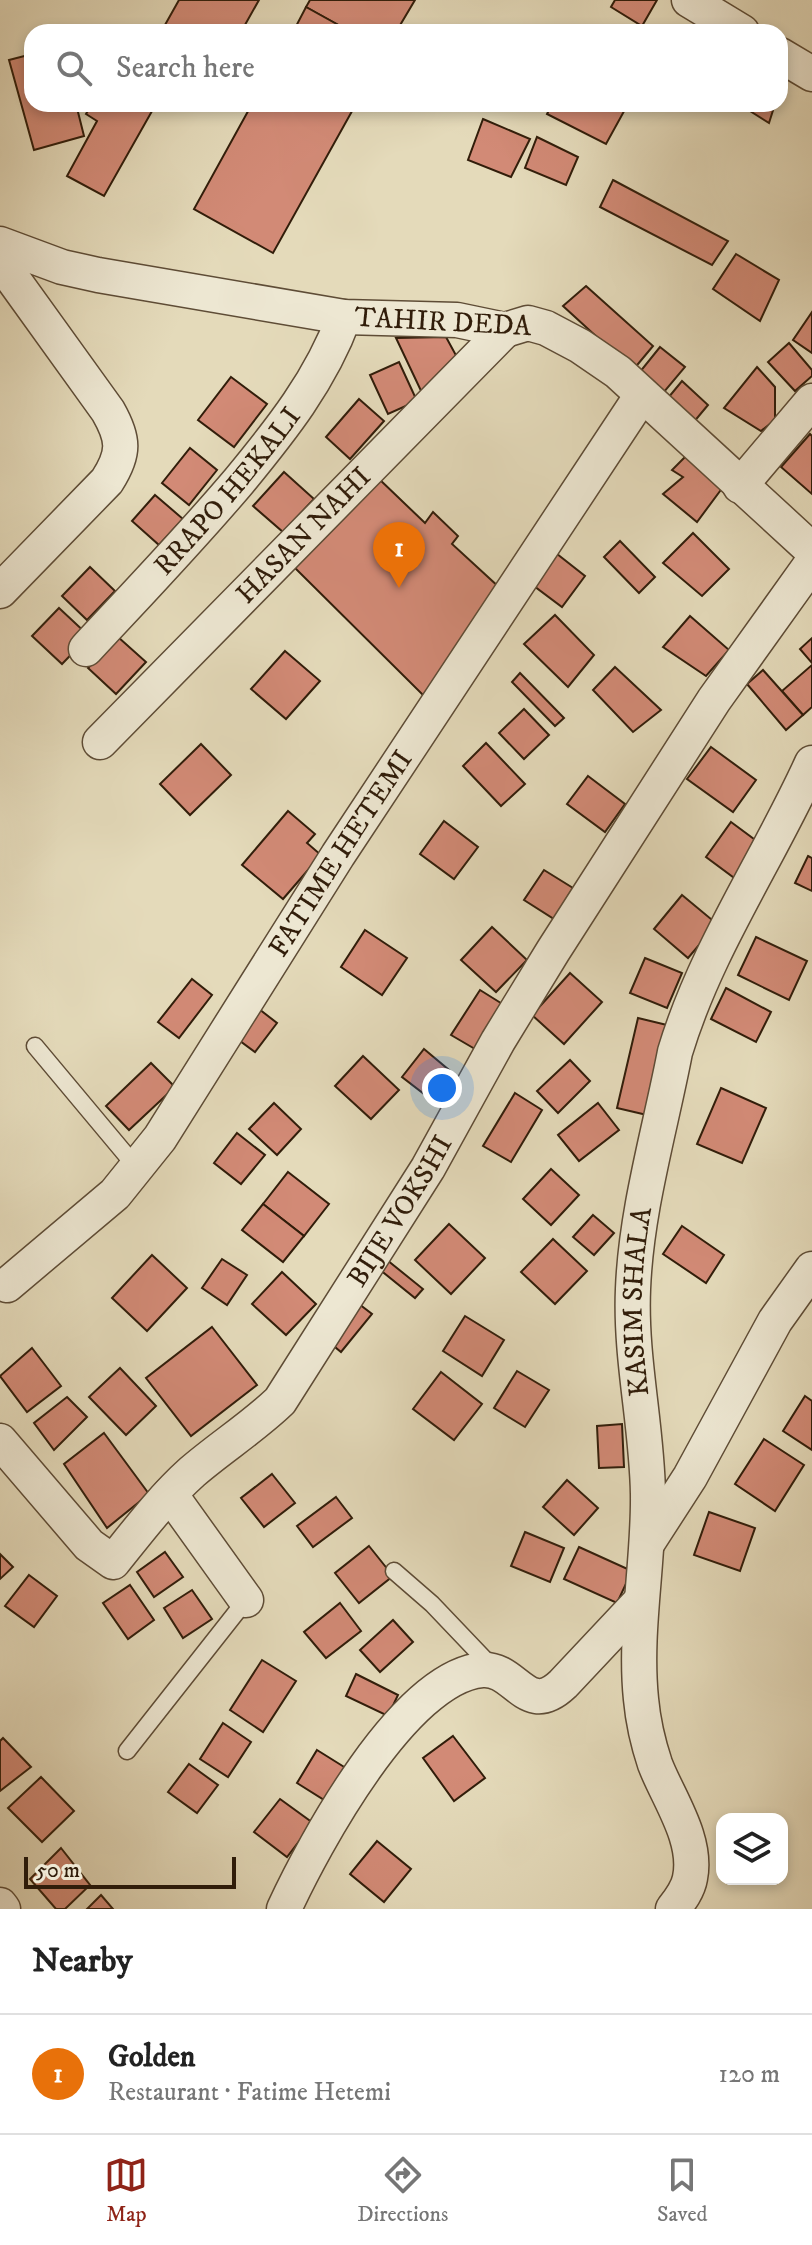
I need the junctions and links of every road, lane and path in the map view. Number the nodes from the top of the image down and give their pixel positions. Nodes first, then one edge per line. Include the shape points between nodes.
1 (689, 0) edge
2 (729, 24) edge
3 (788, 60) edge
4 (812, 74) edge
5 (0, 244) edge
6 (0, 261) edge
7 (344, 317) junction
8 (505, 330) junction
9 (642, 395) junction
10 (812, 401) edge
11 (740, 486) junction
12 (812, 550) edge
13 (812, 563) edge
14 (0, 591) edge
15 (86, 649) dead end
16 (100, 742) dead end
17 (812, 763) edge
18 (35, 1046) dead end
19 (137, 1168) junction
20 (812, 1269) edge
21 (7, 1285) dead end
22 (0, 1441) edge
23 (170, 1494) junction
24 (648, 1543) junction
25 (394, 1571) dead end
26 (246, 1600) joint
27 (641, 1601) junction
28 (498, 1673) junction
29 (127, 1751) dead end
30 (284, 1909) edge
31 (673, 1909) edge

1 - 2 street
3 - 4 street
5 - 7 street, TAHIR DEDA via 98,275
6 - 14 street via 108,411 122,446 107,481
7 - 8 street, TAHIR DEDA via 457,320
7 - 15 street, RRAPO HEKALI via 308,392 257,458
8 - 9 street, TAHIR DEDA via 528,323 546,328 605,363
8 - 16 street, HASAN NAHI
9 - 11 street, TAHIR DEDA
9 - 19 street, FATIME HETEMI
10 - 11 street
11 - 12 street, TAHIR DEDA
13 - 23 street, BIJE VOKSHI via 714,700 553,951 428,1168 280,1401
17 - 24 street, KASIM SHALA via 707,968 675,1052 633,1292
18 - 19 lane
19 - 21 street, FATIME HETEMI via 92,1215
20 - 24 street via 775,1321
22 - 23 street, BIJE VOKSHI via 89,1545 113,1562
23 - 26 street
24 - 27 street, KASIM SHALA
25 - 28 lane
26 - 29 lane
27 - 28 street via 548,1695 533,1696
27 - 31 street, KASIM SHALA via 643,1719 691,1857 690,1878
28 - 30 street via 469,1672 416,1705 367,1765

